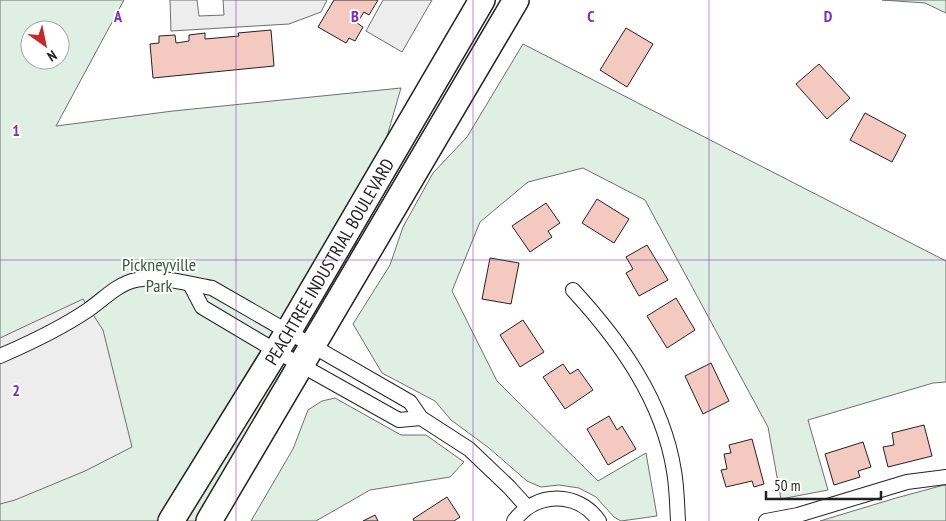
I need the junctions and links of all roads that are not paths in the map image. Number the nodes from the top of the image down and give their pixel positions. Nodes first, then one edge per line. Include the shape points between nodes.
1 (482, 0) edge
2 (516, 0) edge
3 (190, 284) junction
4 (573, 290) dead end
5 (282, 341) junction
6 (306, 355) junction
7 (0, 356) edge
8 (421, 418) junction
9 (946, 477) edge
10 (527, 507) junction
11 (171, 521) edge
12 (209, 521) edge
13 (514, 521) edge
14 (599, 521) edge
15 (678, 521) edge
16 (766, 521) edge

1 - 5 highway, PEACHTREE INDUSTRIAL BOULEVARD
2 - 6 highway, PEACHTREE INDUSTRIAL BOULEVARD
3 - 5 street via 212,288
3 - 5 street via 202,306
3 - 7 street via 152,278 120,285 39,339
4 - 15 street via 600,320 642,381 663,427 674,471
5 - 6 street
5 - 6 street
5 - 11 highway, PEACHTREE INDUSTRIAL BOULEVARD
6 - 8 street via 410,402
6 - 8 street via 399,420
6 - 12 highway, PEACHTREE INDUSTRIAL BOULEVARD
8 - 10 street via 469,449
9 - 16 street via 907,482 798,515
10 - 13 street
10 - 14 street via 546,499 566,498 584,506

